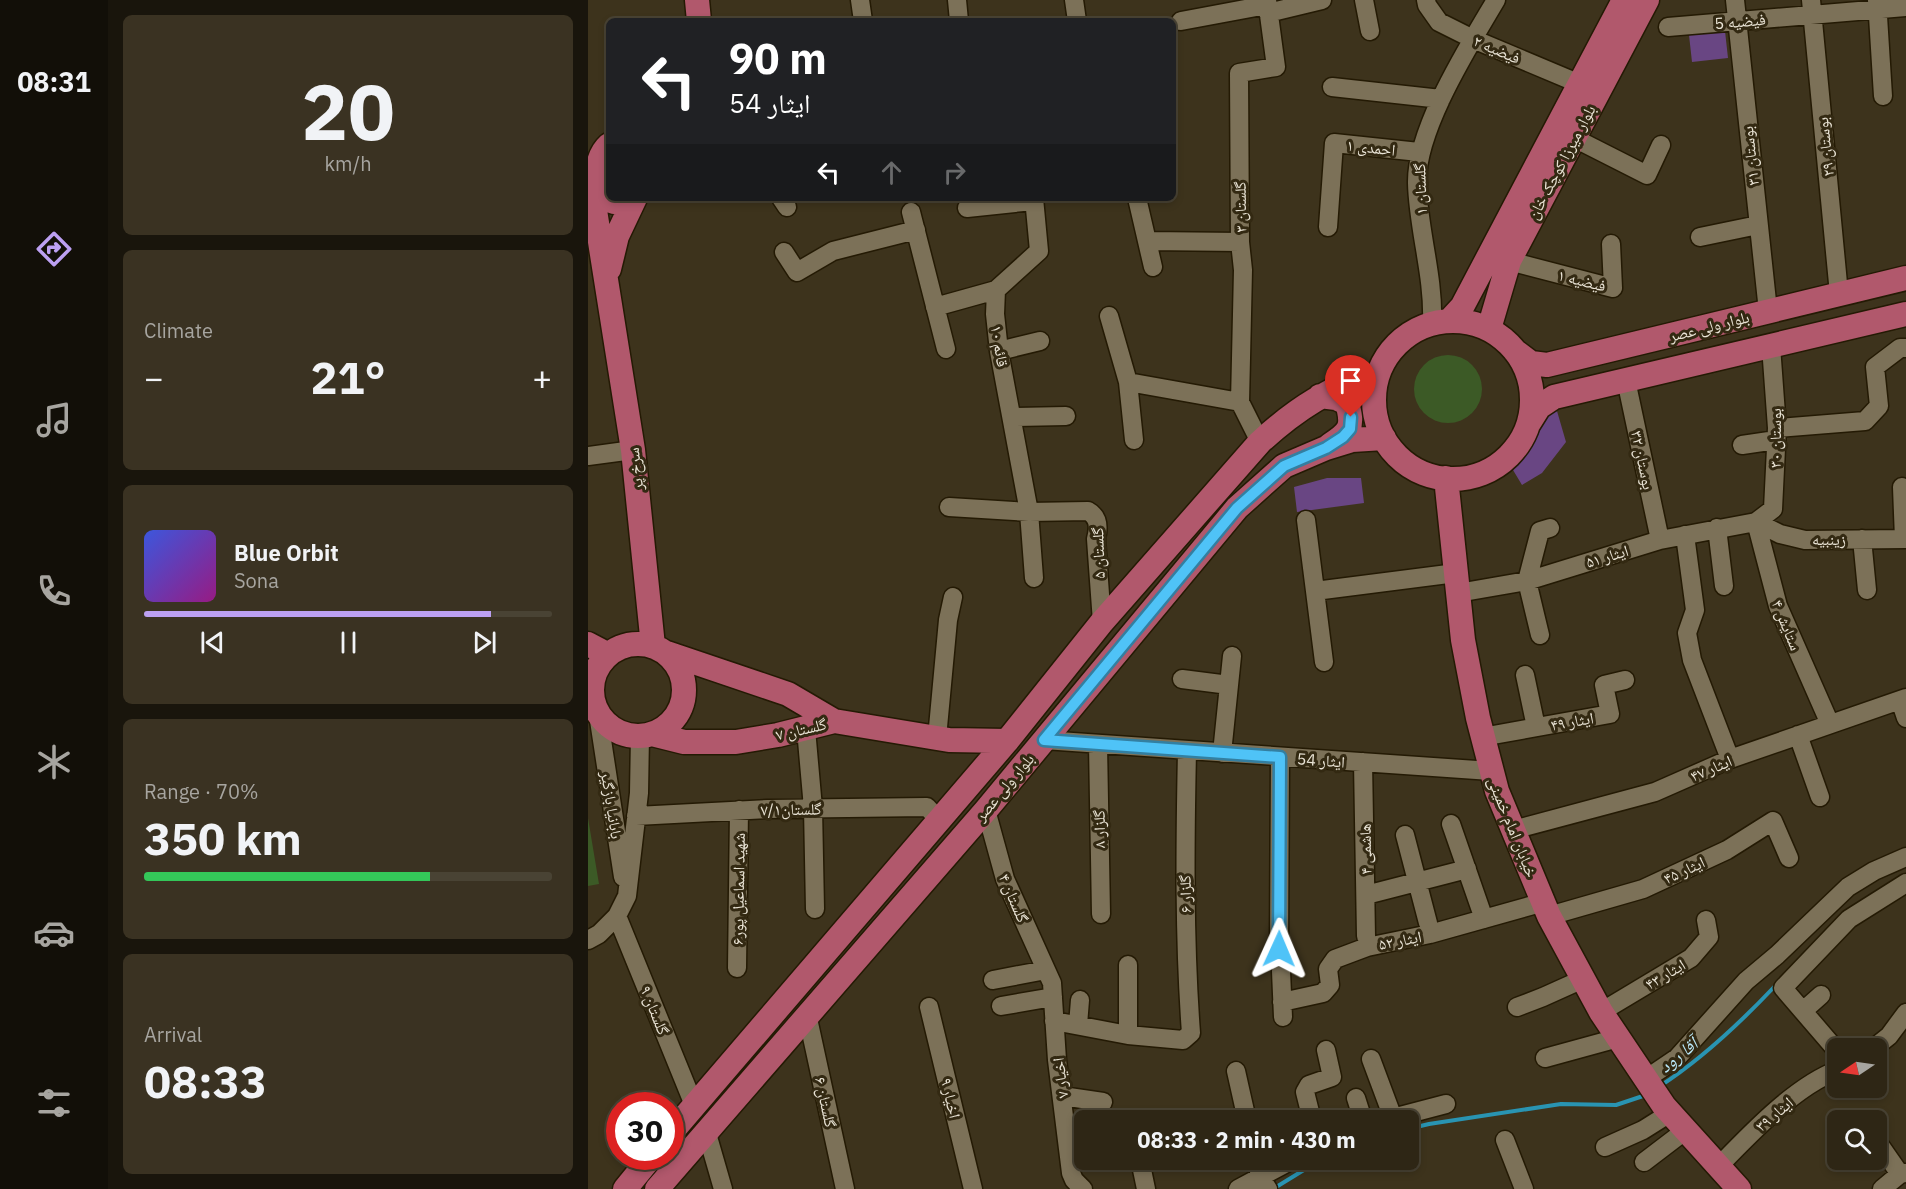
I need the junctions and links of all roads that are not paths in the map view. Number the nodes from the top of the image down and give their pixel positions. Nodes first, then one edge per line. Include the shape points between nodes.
1 (697, 0) edge
2 (860, 0) edge
3 (957, 0) edge
4 (1074, 0) edge
5 (1322, 0) edge
6 (1364, 0) edge
7 (1426, 0) edge
8 (1496, 0) edge
9 (1624, 0) edge
10 (1647, 0) edge
11 (1735, 0) edge
12 (1877, 5) edge
13 (1267, 6) edge
14 (1812, 7) edge
15 (1906, 7) edge
16 (699, 18) edge
17 (863, 18) edge
18 (958, 18) edge
19 (1077, 18) edge
20 (1181, 21) dead end
21 (1737, 21) junction
22 (1668, 27) dead end
23 (1370, 31) dead end
24 (1473, 39) junction
25 (1580, 84) junction
26 (1332, 87) dead end
27 (1883, 96) dead end
28 (1441, 99) junction
29 (588, 138) edge
30 (1574, 138) junction
31 (606, 143) edge
32 (1660, 145) dead end
33 (606, 146) edge
34 (1419, 152) junction
35 (589, 180) edge
36 (606, 200) edge
37 (608, 201) edge
38 (624, 201) edge
39 (632, 201) edge
40 (1025, 201) edge
41 (1033, 201) edge
42 (1138, 201) edge
43 (967, 208) dead end
44 (911, 212) dead end
45 (1758, 225) junction
46 (1328, 227) dead end
47 (916, 230) junction
48 (1700, 237) dead end
49 (1147, 241) junction
50 (1240, 242) junction
51 (1611, 244) dead end
52 (784, 252) dead end
53 (1509, 261) junction
54 (1153, 267) dead end
55 (1906, 278) edge
56 (996, 290) junction
57 (608, 293) junction
58 (1839, 294) junction
59 (935, 307) junction
60 (1768, 312) junction
61 (1904, 314) edge
62 (1110, 316) dead end
63 (1441, 322) junction
64 (1491, 330) junction
65 (1040, 341) dead end
66 (1771, 346) junction
67 (1903, 348) edge
68 (945, 349) dead end
69 (999, 351) junction
70 (1515, 351) junction
71 (1378, 374) junction
72 (1626, 380) junction
73 (1128, 382) junction
74 (1320, 396) junction
75 (1240, 402) junction
76 (1066, 416) dead end
77 (1012, 417) junction
78 (1528, 426) junction
79 (1776, 434) junction
80 (1384, 438) junction
81 (1134, 440) dead end
82 (1260, 442) junction
83 (1742, 445) dead end
84 (1326, 448) junction
85 (633, 450) junction
86 (588, 456) edge
87 (1446, 478) junction
88 (1902, 487) dead end
89 (949, 507) dead end
90 (1029, 512) junction
91 (1306, 520) dead end
92 (1756, 522) junction
93 (1551, 528) dead end
94 (1718, 528) junction
95 (1685, 535) junction
96 (1862, 539) junction
97 (1905, 539) edge
98 (1660, 540) junction
99 (1034, 578) dead end
100 (1527, 581) junction
101 (1457, 583) junction
102 (1724, 585) dead end
103 (1867, 590) dead end
104 (1315, 591) junction
105 (953, 597) dead end
106 (1102, 622) junction
107 (1540, 635) dead end
108 (597, 649) edge
109 (660, 650) junction
110 (1232, 656) dead end
111 (1324, 663) dead end
112 (1525, 675) dead end
113 (1182, 679) dead end
114 (1625, 680) dead end
115 (1229, 685) junction
116 (1903, 699) edge
117 (598, 714) junction
118 (1906, 718) edge
119 (834, 721) junction
120 (1830, 724) junction
121 (1536, 727) junction
122 (806, 729) junction
123 (646, 735) junction
124 (1798, 735) junction
125 (1482, 737) junction
126 (943, 739) junction
127 (1044, 740) junction
128 (1007, 741) junction
129 (1098, 744) junction
130 (1187, 751) junction
131 (1222, 753) junction
132 (1280, 757) junction
133 (1730, 759) junction
134 (1363, 762) junction
135 (1491, 771) junction
136 (966, 789) junction
137 (1820, 796) dead end
138 (813, 808) junction
139 (739, 810) junction
140 (986, 810) junction
141 (636, 816) junction
142 (939, 820) junction
143 (1451, 824) dead end
144 (1513, 830) junction
145 (1405, 835) dead end
146 (1906, 857) edge
147 (1789, 858) dead end
148 (1467, 869) junction
149 (1417, 882) junction
150 (1906, 883) edge
151 (1366, 895) junction
152 (627, 896) junction
153 (816, 909) dead end
154 (1547, 909) junction
155 (1101, 914) dead end
156 (617, 916) junction
157 (1484, 919) junction
158 (1706, 920) dead end
159 (1428, 923) dead end
160 (1366, 936) dead end
161 (588, 940) edge
162 (1279, 949) dead end
163 (1128, 965) dead end
164 (737, 968) dead end
165 (1281, 971) dead end
166 (1583, 979) junction
167 (993, 980) dead end
168 (1050, 983) junction
169 (1821, 994) dead end
170 (1080, 1000) dead end
171 (1001, 1006) dead end
172 (929, 1007) dead end
173 (1517, 1007) dead end
174 (1803, 1011) junction
175 (1601, 1012) junction
176 (1906, 1013) edge
177 (807, 1014) junction
178 (1054, 1021) junction
179 (1078, 1025) junction
180 (1128, 1035) junction
181 (1618, 1038) junction
182 (1886, 1038) edge
183 (1827, 1039) edge
184 (1326, 1050) dead end
185 (1545, 1058) dead end
186 (1371, 1059) dead end
187 (1236, 1071) dead end
188 (1827, 1076) edge
189 (1646, 1079) junction
190 (1062, 1096) junction
191 (1356, 1098) dead end
192 (1103, 1102) dead end
193 (1446, 1104) dead end
194 (694, 1105) junction
195 (1245, 1110) edge
196 (1310, 1110) edge
197 (1360, 1110) edge
198 (1386, 1110) edge
199 (1419, 1111) edge
200 (1673, 1116) junction
201 (684, 1117) edge
202 (1074, 1128) edge
203 (1066, 1129) junction
204 (706, 1130) junction
205 (1505, 1140) dead end
206 (1605, 1147) dead end
207 (1887, 1154) edge
208 (1644, 1162) dead end
209 (641, 1170) edge
210 (1142, 1170) edge
211 (1280, 1170) edge
212 (1903, 1173) edge
213 (1727, 1181) edge
214 (1264, 1184) edge
215 (625, 1189) edge
216 (657, 1189) edge
217 (723, 1189) edge
218 (845, 1189) edge
219 (973, 1189) edge
220 (1083, 1189) edge
221 (1146, 1189) edge
222 (1238, 1189) edge
223 (1524, 1189) edge
224 (1882, 1189) edge

1 - 16 main road
2 - 17 street
3 - 18 street
4 - 19 street
5 - 13 street
6 - 23 street
7 - 24 street, فیضیه ۲ via 1439,22
8 - 24 street, گلستان ۱
9 - 25 main road, بلوار میرزا کوچک خان
10 - 30 main road, بلوار میرزا کوچک خان
11 - 21 street, بوستان ۳۱
12 - 14 street, فیضیه 5
12 - 15 street, فیضیه 5
12 - 27 street
13 - 20 street
13 - 50 street, گلستان ۳ via 1276,68 1239,73
14 - 21 street, فیضیه 5
14 - 58 street, بوستان ۲۹
21 - 22 street, فیضیه 5
21 - 45 street, بوستان ۳۱
24 - 25 street, فیضیه ۲
24 - 28 street, گلستان ۱
25 - 63 main road, بلوار میرزا کوچک خان via 1462,307
26 - 28 street
28 - 34 street, گلستان ۱
29 - 31 main road
30 - 32 street via 1647,175
30 - 53 main road, بلوار میرزا کوچک خان
33 - 35 main road via 591,161
34 - 46 street, احمدی ۱ via 1334,143
34 - 63 street, گلستان ۱ via 1417,183
35 - 36 main road via 595,192
35 - 57 main road, سرخ پر
37 - 38 main road
39 - 57 main road, سرخ پر via 612,251
40 - 43 street
41 - 56 street via 1039,251
42 - 49 street
44 - 47 street
45 - 48 street
45 - 60 street, بوستان ۳۱
47 - 52 street via 833,251 797,272
47 - 59 street
49 - 50 street
49 - 54 street
50 - 75 street, گلستان ۳
51 - 53 street, فیضیه ۱ via 1612,288
53 - 64 main road, بلوار میرزا کوچک خان
55 - 58 main road, بلوار ولی عصر
56 - 59 street
56 - 69 street, قائم ۱۰
57 - 85 main road, سرخ پر
58 - 60 main road, بلوار ولی عصر
59 - 68 street
60 - 70 main road, بلوار ولی عصر via 1548,365 1532,363
61 - 66 main road, بلوار ولی عصر
61 - 67 street
62 - 73 street
63 - 64 main road via 1470,322
63 - 71 main road via 1418,328 1400,340
64 - 70 main road
65 - 69 street
66 - 72 main road, بلوار ولی عصر
66 - 79 street, بوستان ۳۰
67 - 79 street via 1875,367 1879,406 1865,421
69 - 77 street, قائم ۱۰
70 - 78 main road via 1530,383
71 - 74 main road, بلوار ولی عصر
71 - 80 main road via 1374,408
72 - 78 main road, بلوار ولی عصر via 1554,397 1539,407
72 - 98 street, بوستان ۳۲
73 - 75 street
73 - 81 street
74 - 82 main road, بلوار ولی عصر
74 - 84 main road via 1347,403 1351,417 1350,429
75 - 82 street, گلستان ۳
76 - 77 street
77 - 90 street, قائم ۱۰
78 - 87 main road via 1518,445 1497,465 1471,477
79 - 83 street
79 - 92 street, بوستان ۳۰ via 1773,509
80 - 84 main road, بلوار ولی عصر via 1352,440
80 - 87 main road via 1397,456 1415,469
82 - 106 main road, بلوار ولی عصر
84 - 127 main road, بلوار ولی عصر via 1284,466 1237,508
85 - 86 street
85 - 109 main road, سرخ پر
87 - 101 main road, خیابان امام خمینی
88 - 97 street
89 - 90 street
90 - 99 street, قائم ۱۰
90 - 106 street, گلستان ۵ via 1094,514 1099,528 1096,539
91 - 104 street
92 - 94 street, ایثار ۵۱
92 - 96 street, زینبیه via 1805,540 1836,531
92 - 120 street, ستایش ۴ via 1778,606
93 - 100 street via 1540,531
94 - 95 street, ایثار ۵۱
94 - 102 street
95 - 98 street, ایثار ۵۱
95 - 133 street via 1695,610 1688,642
96 - 97 street, زینبیه
96 - 103 street
98 - 100 street, ایثار ۵۱
100 - 101 street, ایثار ۵۱
100 - 107 street
101 - 104 street, ایثار ۵۱
101 - 125 main road, خیابان امام خمینی via 1463,640
104 - 111 street
105 - 126 street via 948,620
106 - 128 main road, بلوار ولی عصر
108 - 109 main road via 633,644
108 - 117 main road via 592,700
109 - 119 main road via 788,694
109 - 123 main road via 679,670 683,695 673,719 664,728
110 - 115 street
112 - 121 street
113 - 115 street
114 - 121 street, ایثار ۴۹ via 1604,685 1610,714
115 - 131 street
116 - 118 street
116 - 120 street, ایثار ۴۷
117 - 123 main road via 616,731
117 - 152 street, بابانیا بازگیر
119 - 122 main road, گلستان ۷
119 - 126 main road, گلستان ۷
120 - 124 street, ایثار ۴۷
121 - 125 street, ایثار ۴۹
122 - 123 main road, گلستان ۷ via 736,742 684,742
122 - 138 street
123 - 141 street, بابانیا بازگیر
124 - 133 street, ایثار ۴۷
124 - 137 street
125 - 135 main road, خیابان امام خمینی
126 - 128 main road, گلستان ۷
126 - 136 main road via 968,767
127 - 129 street, ایثار 54
127 - 140 main road, بلوار ولی عصر
128 - 136 main road, بلوار ولی عصر
129 - 130 street, ایثار 54
129 - 155 street, گلزار ۸
130 - 131 street, ایثار 54
130 - 180 street, گلزار ۶ via 1186,971 1191,1033 1183,1040
131 - 132 street, ایثار 54
132 - 134 street, ایثار 54
132 - 162 street
133 - 144 street, ایثار ۴۷ via 1655,792
134 - 135 street, ایثار 54
134 - 151 street, هاشمی ۴
135 - 144 main road, خیابان امام خمینی
136 - 142 main road, بلوار ولی عصر
138 - 139 street, گلستان۷/۱
138 - 142 street, گلستان۷/۱ via 927,807
138 - 153 street
139 - 141 street, گلستان۷/۱
139 - 164 street, شهید اسماعیل پور۶
140 - 168 street, گلستان ۴ via 1005,879
140 - 177 main road, بلوار ولی عصر
141 - 152 street, بابانیا بازگیر
142 - 194 main road, بلوار ولی عصر
143 - 148 street
144 - 154 main road, خیابان امام خمینی
145 - 149 street
146 - 189 street via 1848,887 1746,981 1677,1058
147 - 154 street, ایثار ۴۵ via 1773,821 1727,850 1643,890
148 - 149 street
148 - 157 street
149 - 151 street
149 - 159 street
150 - 174 street via 1849,919 1783,988
151 - 160 street, هاشمی ۴
152 - 156 street, بابانیا بازگیر
154 - 157 street, ایثار ۵۲
154 - 166 main road, خیابان امام خمینی
156 - 161 street, بابانیا بازگیر
156 - 194 street, گلستان ۹
157 - 165 street, ایثار ۵۲ via 1367,946 1335,959 1328,969 1330,985 1323,993 1283,1010
158 - 175 street, ایثار ۴۳ via 1709,937 1691,958
163 - 180 street
166 - 173 street
166 - 175 main road, خیابان امام خمینی
167 - 168 street
168 - 171 street
168 - 178 street, اخیار ۷
169 - 174 street
170 - 179 street
172 - 219 street, اخیار ۹
174 - 183 street
175 - 181 main road, خیابان امام خمینی
176 - 182 street
177 - 204 main road, بلوار ولی عصر
177 - 218 street, گلستان ۶
178 - 179 street
178 - 190 street, اخیار ۷
179 - 180 street
181 - 185 street
181 - 189 main road, خیابان امام خمینی
184 - 196 street via 1332,1077 1309,1085 1305,1092
186 - 198 street
187 - 195 street
188 - 213 street, ایثار ۳۹ via 1778,1109
189 - 200 main road, خیابان امام خمینی
190 - 192 street
190 - 203 street, اخیار ۷
191 - 197 street
193 - 199 street
194 - 201 main road, بلوار ولی عصر
200 - 206 street
200 - 208 street
200 - 213 main road
202 - 203 street
203 - 220 street, اخیار ۷ via 1071,1173
204 - 216 main road, بلوار ولی عصر
204 - 217 street
205 - 223 street
207 - 212 street
209 - 215 main road
210 - 221 street
211 - 214 street
212 - 224 street
214 - 222 street

